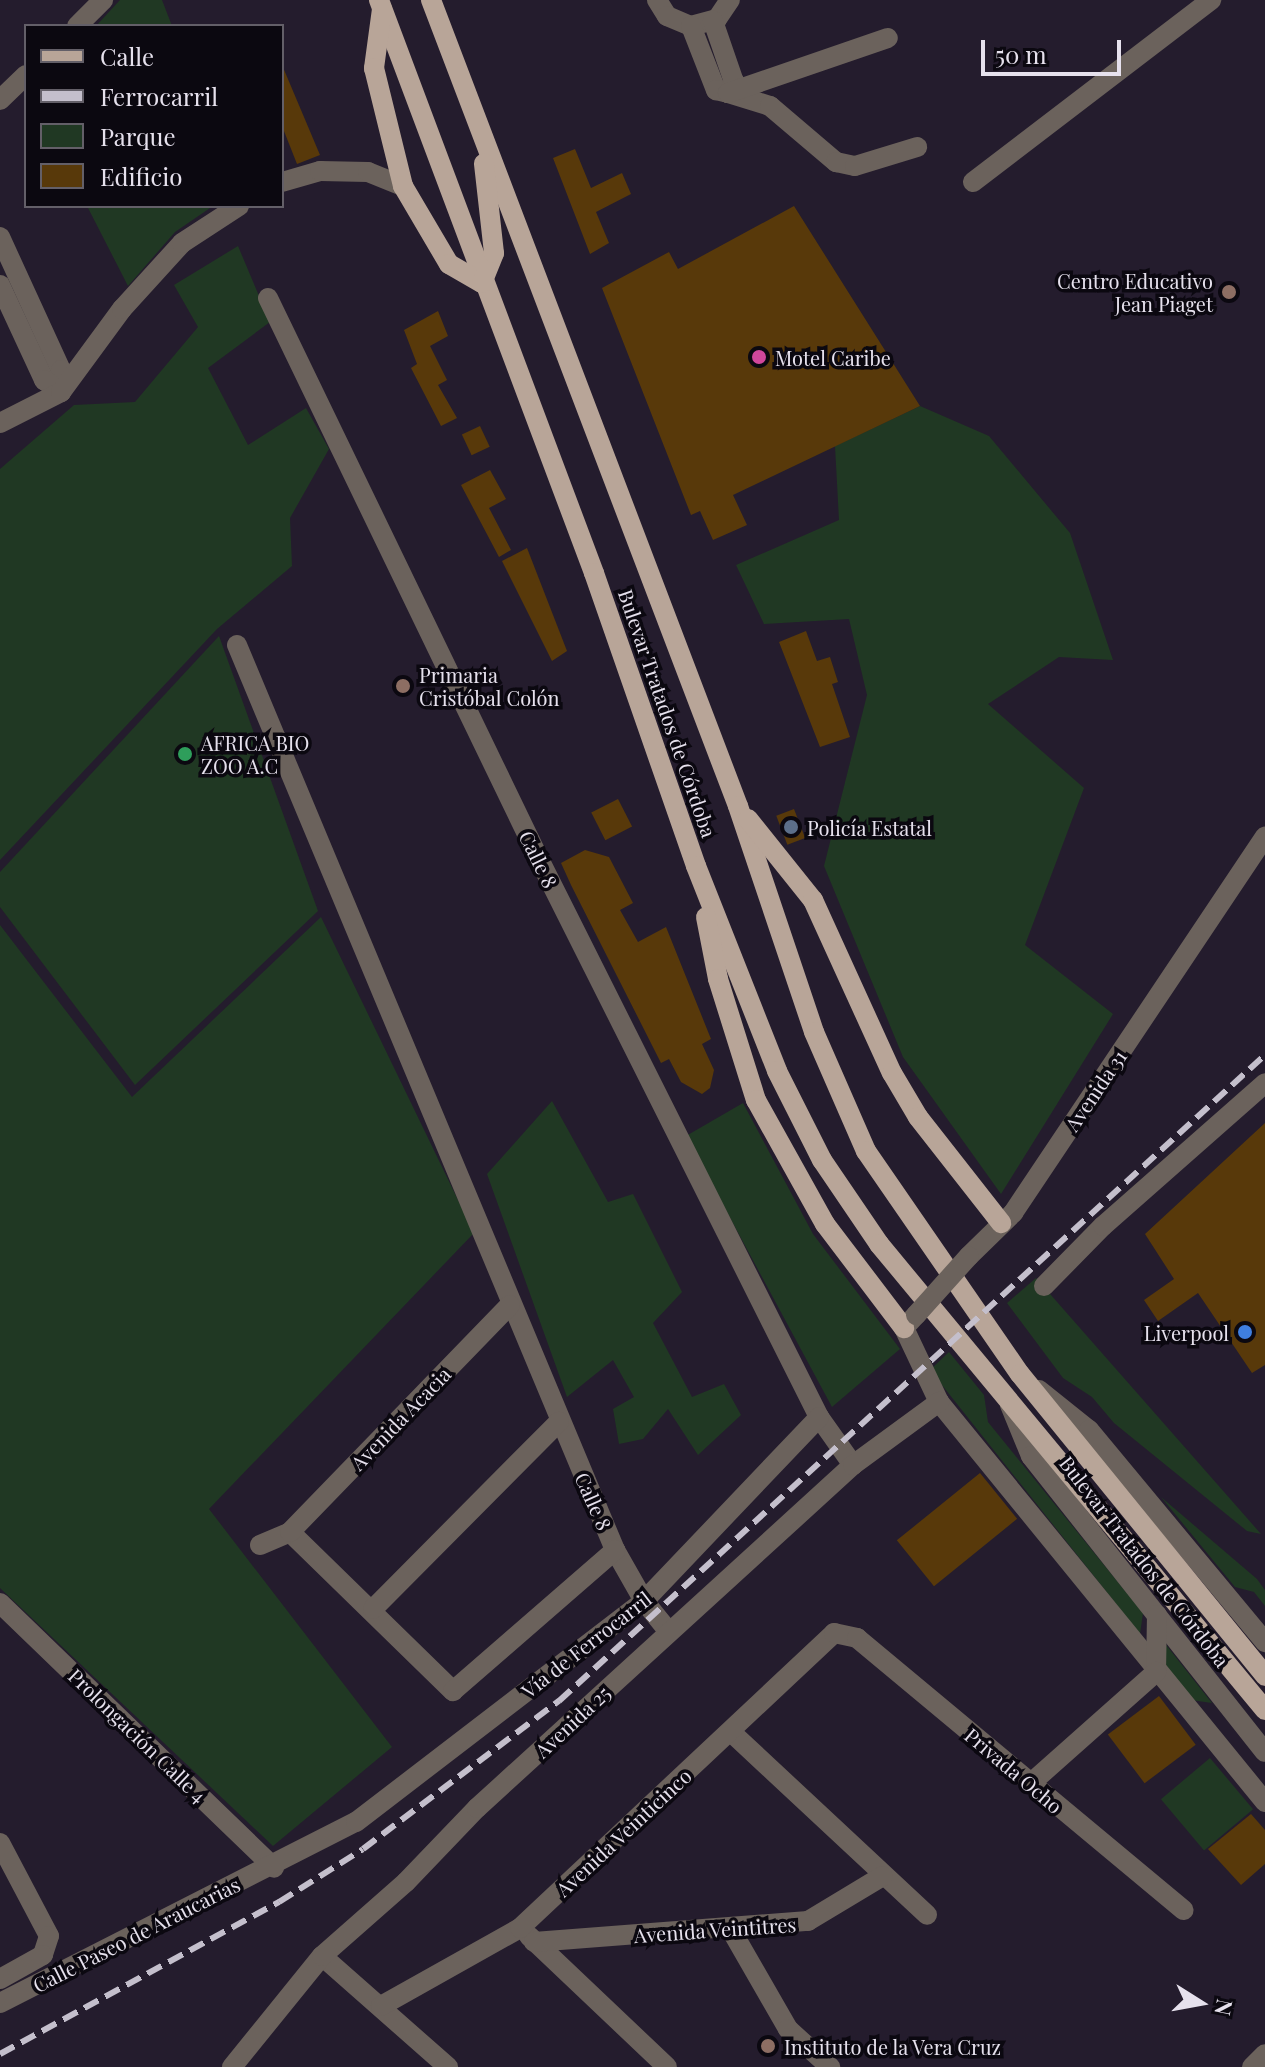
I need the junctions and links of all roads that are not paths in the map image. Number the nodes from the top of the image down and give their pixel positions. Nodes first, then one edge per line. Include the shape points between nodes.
1 (103, 0) edge
2 (431, 0) edge
3 (657, 0) edge
4 (730, 0) edge
5 (1211, 0) edge
6 (380, 5) edge
7 (713, 21) junction
8 (79, 24) edge
9 (691, 26) junction
10 (888, 38) dead end
11 (24, 77) edge
12 (728, 93) junction
13 (0, 100) edge
14 (480, 130) junction
15 (917, 147) dead end
16 (284, 181) edge
17 (973, 182) dead end
18 (403, 186) junction
19 (236, 208) edge
20 (0, 237) edge
21 (482, 283) junction
22 (0, 285) edge
23 (268, 298) dead end
24 (61, 392) junction
25 (0, 423) edge
26 (237, 645) dead end
27 (738, 806) junction
28 (1265, 836) edge
29 (696, 866) junction
30 (1265, 1083) edge
31 (1001, 1223) junction
32 (1044, 1286) dead end
33 (510, 1305) junction
34 (910, 1321) junction
35 (1020, 1374) junction
36 (1003, 1391) junction
37 (939, 1402) junction
38 (819, 1417) junction
39 (559, 1422) junction
40 (853, 1465) junction
41 (290, 1532) junction
42 (260, 1545) dead end
43 (615, 1550) junction
44 (644, 1601) junction
45 (0, 1603) edge
46 (373, 1609) junction
47 (1157, 1615) junction
48 (669, 1632) junction
49 (845, 1632) joint
50 (1265, 1642) edge
51 (1156, 1672) junction
52 (1265, 1676) edge
53 (1265, 1710) edge
54 (1236, 1715) junction
55 (1195, 1719) junction
56 (731, 1732) junction
57 (1265, 1752) edge
58 (1030, 1784) junction
59 (1265, 1802) edge
60 (0, 1843) edge
61 (274, 1868) junction
62 (883, 1876) junction
63 (1183, 1910) dead end
64 (927, 1915) dead end
65 (730, 1928) junction
66 (527, 1935) junction
67 (322, 1956) junction
68 (0, 1979) edge
69 (0, 2003) edge
70 (381, 2006) junction
71 (1265, 2054) edge
72 (232, 2067) edge
73 (448, 2067) edge
74 (667, 2067) edge
75 (830, 2067) edge
76 (1252, 2067) edge

1 - 8 street
2 - 14 main road, Bulevar Tratados de Córdoba
3 - 9 street via 667,16
4 - 7 street
5 - 17 street
6 - 18 main road via 374,68
6 - 21 main road, Bulevar Tratados de Córdoba
7 - 9 street
7 - 12 street via 734,82
9 - 12 street via 716,90
10 - 12 street
11 - 13 street
12 - 15 street via 770,106 836,162 855,166
14 - 21 main road via 494,253
14 - 27 main road, Bulevar Tratados de Córdoba
16 - 18 street via 320,171 368,172
18 - 21 main road via 449,264
19 - 24 street via 182,243 122,309
20 - 24 street via 61,370
21 - 29 main road, Bulevar Tratados de Córdoba via 594,573
22 - 24 street via 44,380
23 - 38 street, Calle 8 via 540,861
24 - 25 street
26 - 33 street, Calle 8 via 384,1002 436,1113
27 - 31 main road via 813,900 892,1073 918,1117
27 - 35 main road, Bulevar Tratados de Córdoba via 814,1032 866,1151
28 - 31 street, Avenida 31
29 - 34 main road via 718,979 756,1100 825,1224
29 - 36 main road, Bulevar Tratados de Córdoba via 777,1071 822,1160 879,1244
30 - 32 street via 1103,1226
31 - 34 street, Avenida 31, bridge
33 - 39 street, Calle 8
33 - 41 street, Avenida Acacia
34 - 37 street
35 - 50 street, Bulevar Tratados de Córdoba via 1089,1430
35 - 52 main road, Bulevar Tratados de Córdoba
36 - 47 street, Bulevar Tratados de Córdoba via 1031,1456
36 - 53 main road, Bulevar Tratados de Córdoba
37 - 40 street, Avenida 25
37 - 51 street
38 - 40 street
38 - 44 street, Vía de Ferrocarril
39 - 43 street, Calle 8
39 - 46 street
40 - 48 street, Avenida 25
41 - 42 street
41 - 46 street
43 - 44 street, Calle 8
43 - 46 street via 453,1691
44 - 48 street, Calle 8
44 - 61 street, Vía de Ferrocarril via 356,1822
45 - 61 street, Prolongación Calle 4
47 - 51 street
47 - 54 street, Bulevar Tratados de Córdoba
48 - 67 street, Avenida 25
49 - 56 street, Avenida Veinticinco via 834,1633
49 - 58 street, Privada Ocho
51 - 55 street
51 - 58 street
54 - 55 street
54 - 57 street, Bulevar Tratados de Córdoba
55 - 59 street
56 - 62 street
56 - 66 street, Avenida Veinticinco
58 - 63 street, Privada Ocho
60 - 68 street, Calle Paseo de Araucarias via 49,1936 43,1955
61 - 69 street, Calle Paseo de Araucarias via 204,1895
62 - 64 street
62 - 65 street, Avenida Veintitres via 808,1921
65 - 66 street, Avenida Veintitres
65 - 75 street via 788,2029
66 - 70 street, Avenida Veinticinco
66 - 74 street
67 - 70 street
67 - 72 street, Avenida 25
70 - 73 street
71 - 76 street

